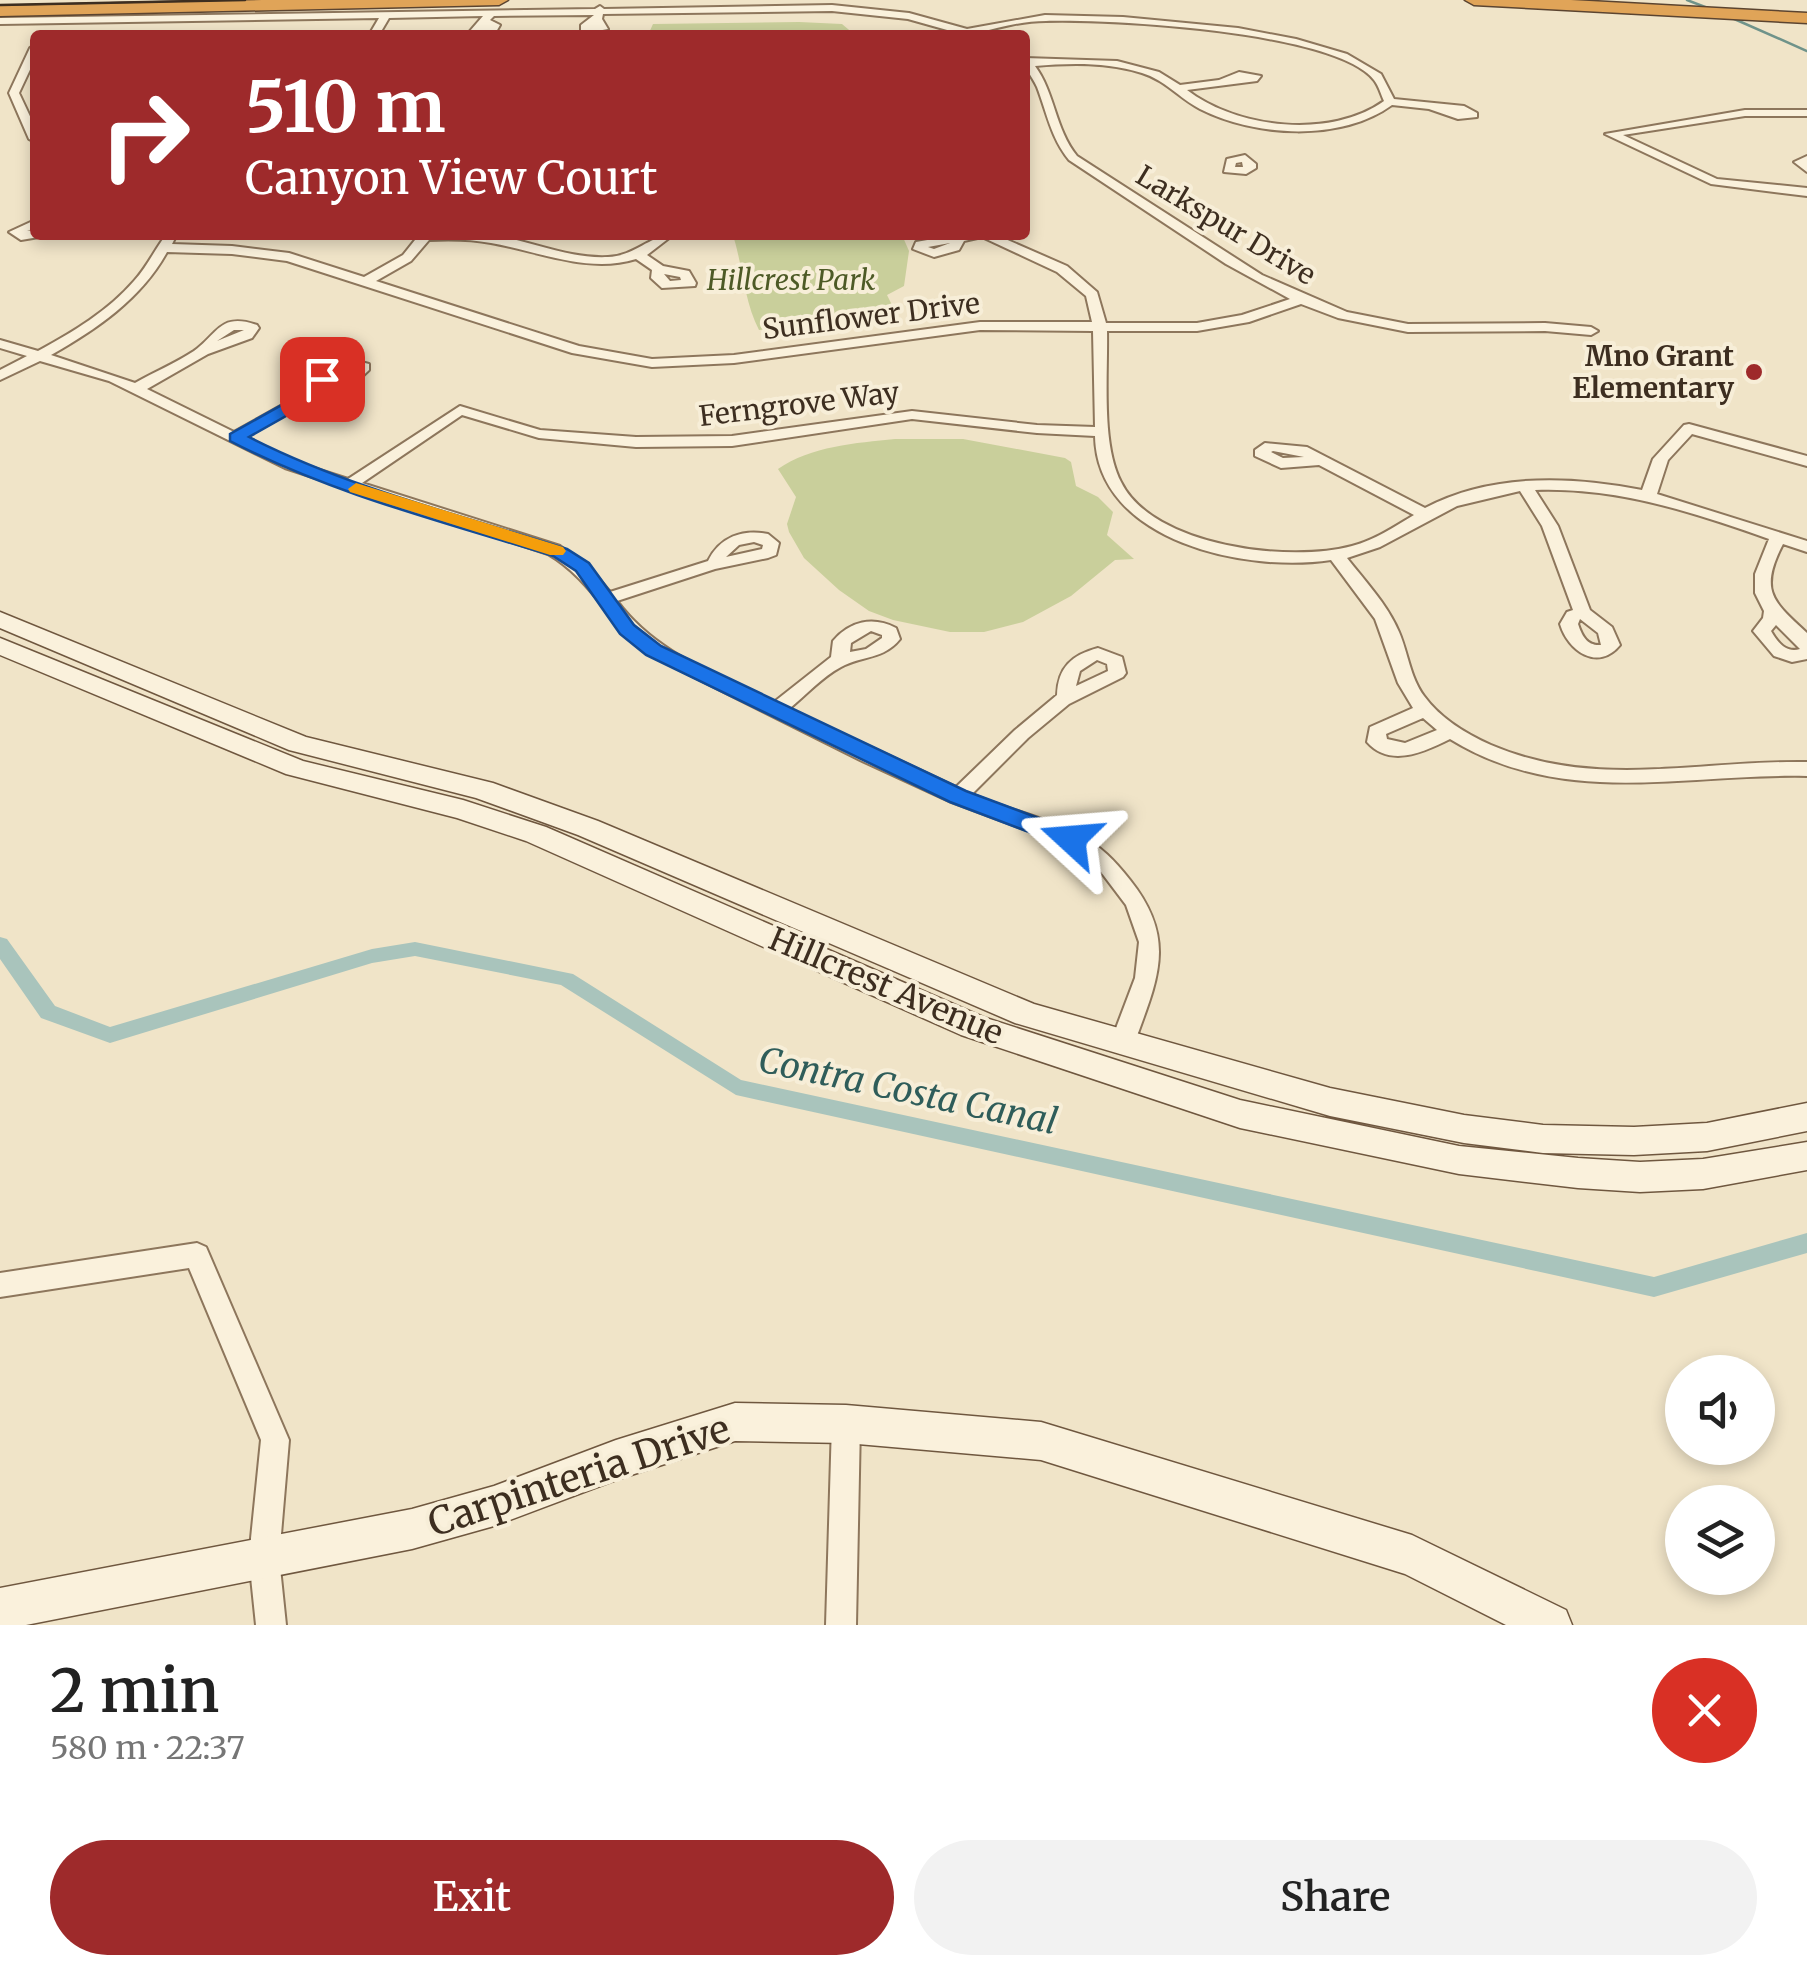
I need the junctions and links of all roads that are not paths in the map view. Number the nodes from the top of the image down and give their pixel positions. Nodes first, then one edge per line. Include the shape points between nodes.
1 (1474, 0) edge
2 (1630, 0) edge
3 (496, 5) edge
4 (1807, 9) edge
5 (0, 11) edge
6 (387, 12) junction
7 (278, 15) junction
8 (170, 18) junction
9 (56, 20) junction
10 (1807, 20) edge
11 (0, 21) edge
12 (487, 22) dead end
13 (271, 28) dead end
14 (161, 29) dead end
15 (48, 30) edge
16 (377, 30) edge
17 (959, 30) edge
18 (987, 30) edge
19 (30, 58) edge
20 (1030, 63) edge
21 (1030, 68) edge
22 (1223, 82) dead end
23 (1181, 88) junction
24 (1390, 102) junction
25 (1434, 108) dead end
26 (1807, 114) edge
27 (1264, 124) junction
28 (30, 133) edge
29 (1245, 158) dead end
30 (1807, 158) edge
31 (1807, 169) edge
32 (1807, 192) edge
33 (30, 226) edge
34 (30, 235) edge
35 (422, 240) edge
36 (496, 240) edge
37 (659, 240) edge
38 (998, 240) edge
39 (167, 241) edge
40 (636, 254) junction
41 (659, 269) dead end
42 (366, 281) junction
43 (1298, 301) junction
44 (1100, 327) junction
45 (1591, 331) dead end
46 (0, 344) edge
47 (203, 351) dead end
48 (40, 354) junction
49 (0, 376) edge
50 (137, 388) junction
51 (317, 391) dead end
52 (1102, 432) junction
53 (236, 437) junction
54 (1318, 461) dead end
55 (1807, 461) edge
56 (348, 486) junction
57 (1525, 487) junction
58 (1648, 496) junction
59 (1426, 515) junction
60 (1779, 537) junction
61 (1807, 546) edge
62 (1336, 555) junction
63 (715, 563) dead end
64 (605, 598) junction
65 (1582, 612) dead end
66 (1772, 612) junction
67 (0, 620) edge
68 (0, 646) edge
69 (1807, 649) edge
70 (840, 660) dead end
71 (60, 671) junction
72 (159, 686) junction
73 (1066, 696) dead end
74 (776, 710) junction
75 (1425, 710) junction
76 (1451, 730) junction
77 (1807, 769) edge
78 (958, 797) junction
79 (1122, 1044) junction
80 (1807, 1117) edge
81 (1807, 1156) edge
82 (0, 1285) edge
83 (846, 1424) junction
84 (264, 1558) junction
85 (0, 1609) edge
86 (271, 1625) edge
87 (841, 1625) edge
88 (1551, 1625) edge

1 - 10 highway
2 - 4 highway
3 - 5 highway
3 - 6 street
3 - 12 street
3 - 17 street via 598,14 846,8
6 - 7 street
6 - 16 street
7 - 8 street
7 - 13 street
8 - 9 street
8 - 14 street
9 - 11 street
9 - 15 street
18 - 24 street via 1057,18 1272,35 1323,48 1370,72 1389,90
19 - 28 street via 14,90 15,115
20 - 23 street via 1114,63
21 - 43 street, Larkspur Drive via 1045,86 1056,138 1073,158
22 - 23 street
23 - 27 street via 1204,106
24 - 25 street
24 - 27 street via 1372,116 1347,122
26 - 32 street via 1745,113 1611,134 1715,182
27 - 29 street
30 - 31 street via 1800,162
33 - 34 street via 15,232
35 - 42 street via 408,258
36 - 40 street via 582,260
37 - 40 street
38 - 44 street via 1077,279 1092,295
39 - 42 street, Sunflower Drive via 275,254
39 - 48 street via 111,312
40 - 41 street
42 - 44 street, Sunflower Drive via 577,350 652,363 734,359 980,326
43 - 44 street, Sunflower Drive via 1198,327
43 - 45 street, Larkspur Drive via 1411,328
44 - 52 street
46 - 48 street
47 - 50 street
48 - 49 street
48 - 50 street
50 - 53 street
51 - 53 street
52 - 56 street, Ferngrove Way via 921,414 728,441 636,442 539,434 460,410
52 - 62 street via 1104,469 1115,491 1158,525 1240,552
53 - 56 street
54 - 59 street
55 - 58 street via 1690,428 1661,459
56 - 64 street via 554,550 583,567
57 - 58 street via 1581,486
57 - 59 street via 1476,494
57 - 65 street via 1550,526
58 - 60 street
59 - 62 street via 1382,542
60 - 61 street
60 - 66 street via 1762,575
62 - 75 street via 1389,628 1403,676
63 - 64 street
64 - 74 street via 652,649
66 - 69 street via 1796,628
66 - 69 street via 1762,631 1770,645 1789,656
67 - 72 main road, Hillcrest Avenue
68 - 71 main road, Hillcrest Avenue
70 - 74 street
71 - 72 main road via 89,668
71 - 81 main road, Hillcrest Avenue via 295,768 536,834 972,1026 1240,1114 1460,1160 1640,1177 1704,1174
72 - 79 main road, Hillcrest Avenue via 298,744 483,790 558,816 941,981
73 - 78 street
74 - 78 street
75 - 76 street
75 - 76 street via 1378,731 1377,742 1400,752
76 - 77 street via 1512,763 1588,779
78 - 79 street via 1071,839 1126,886 1150,942 1146,978
79 - 80 main road, Hillcrest Avenue via 1330,1102 1542,1138 1708,1137
82 - 84 street via 196,1255 275,1440
83 - 84 main road, Carpinteria Drive via 735,1422 494,1506
83 - 87 street
83 - 88 main road, Carpinteria Drive via 1041,1441 1412,1556
84 - 85 main road, Carpinteria Drive
84 - 86 street

